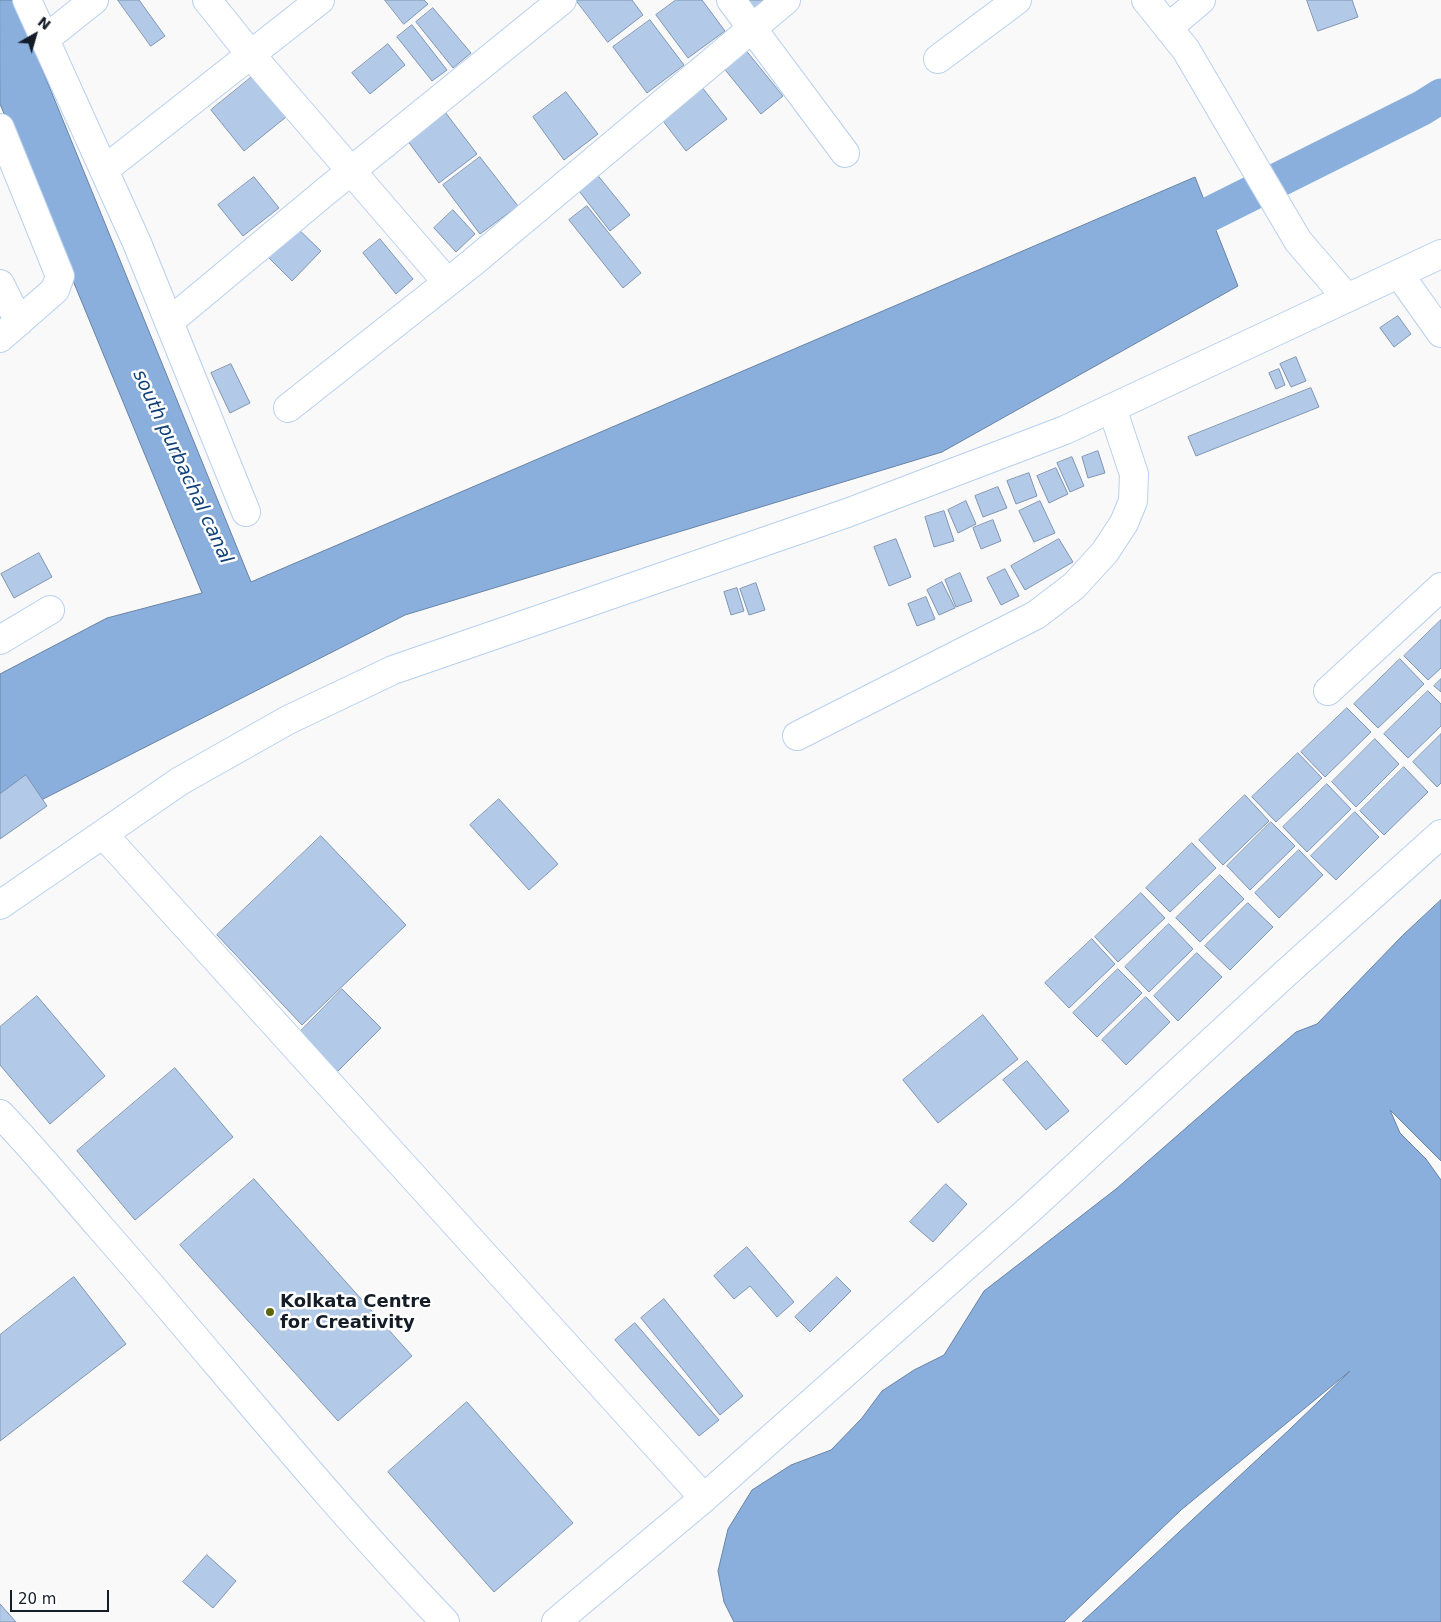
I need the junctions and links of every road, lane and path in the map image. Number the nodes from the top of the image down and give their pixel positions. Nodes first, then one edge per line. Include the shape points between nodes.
1 (26, 0) edge
2 (94, 0) edge
3 (207, 0) edge
4 (320, 0) edge
5 (562, 0) edge
6 (731, 0) edge
7 (786, 0) edge
8 (1017, 0) edge
9 (1146, 0) edge
10 (1202, 0) edge
11 (1169, 27) junction
12 (753, 28) junction
13 (44, 40) junction
14 (251, 55) junction
15 (938, 59) dead end
16 (1, 136) edge
17 (845, 153) dead end
18 (104, 170) junction
19 (352, 171) junction
20 (1441, 254) edge
21 (1399, 274) junction
22 (447, 282) junction
23 (0, 284) edge
24 (1347, 298) junction
25 (169, 322) junction
26 (10, 330) edge
27 (1441, 332) edge
28 (288, 408) dead end
29 (1112, 408) junction
30 (246, 512) dead end
31 (1441, 587) edge
32 (50, 610) dead end
33 (0, 640) edge
34 (1328, 690) dead end
35 (797, 736) dead end
36 (103, 834) junction
37 (1441, 834) edge
38 (0, 905) edge
39 (0, 1114) edge
40 (704, 1498) junction
41 (445, 1622) edge
42 (556, 1622) edge

1 - 13 street
2 - 13 street
3 - 14 street
4 - 14 street
5 - 19 street
6 - 12 street
7 - 12 street
8 - 15 street
9 - 11 street
10 - 11 street
11 - 24 street via 1186,50 1298,241
12 - 17 street
12 - 22 street
13 - 18 street
14 - 18 street
14 - 19 street
16 - 26 street via 60,276 55,290
18 - 25 street
19 - 22 street
19 - 25 street
20 - 21 street
21 - 24 street
21 - 27 street
22 - 28 street
23 - 26 street
24 - 29 street
25 - 30 street
29 - 35 street via 1134,474 1132,501 1124,524 1105,552 1074,586 1036,614
29 - 36 street via 1065,430 847,513 393,670 288,720 189,776
31 - 34 street
32 - 33 street
36 - 38 street
36 - 40 street
37 - 40 street via 1030,1209
39 - 41 street via 391,1566
40 - 42 street

